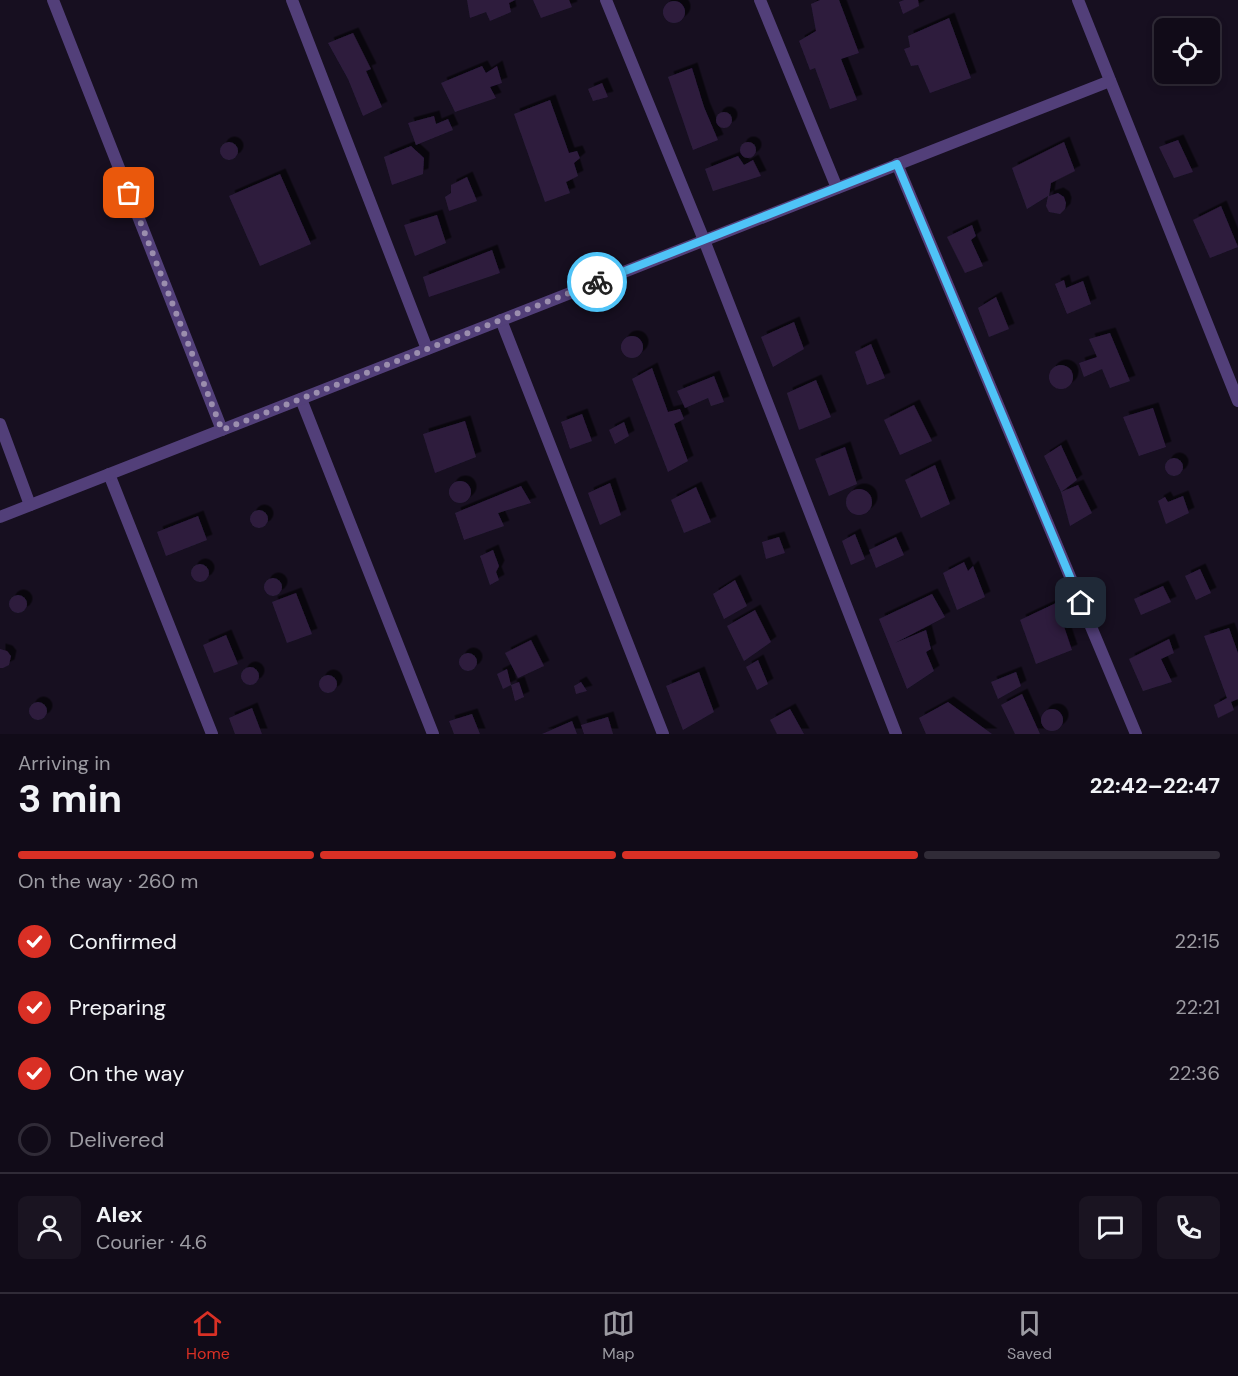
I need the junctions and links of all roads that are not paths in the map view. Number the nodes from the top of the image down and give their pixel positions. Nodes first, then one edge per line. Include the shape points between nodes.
1 (53, 0) edge
2 (292, 0) edge
3 (606, 0) edge
4 (760, 0) edge
5 (1078, 0) edge
6 (1110, 81) junction
7 (897, 164) junction
8 (837, 188) junction
9 (704, 240) junction
10 (501, 320) junction
11 (427, 349) junction
12 (301, 399) junction
13 (1238, 401) edge
14 (0, 424) edge
15 (222, 430) junction
16 (109, 474) junction
17 (30, 505) junction
18 (0, 517) edge
19 (212, 734) edge
20 (433, 734) edge
21 (663, 734) edge
22 (896, 734) edge
23 (1136, 734) edge

1 - 15 street
2 - 11 street
3 - 9 street
4 - 8 street
5 - 6 street
6 - 7 street
6 - 13 street
7 - 8 street
7 - 23 street
8 - 9 street
9 - 10 street
9 - 22 street
10 - 11 street
10 - 21 street
11 - 12 street
12 - 15 street
12 - 20 street
14 - 17 street
15 - 16 street
16 - 17 street
16 - 19 street
17 - 18 street

